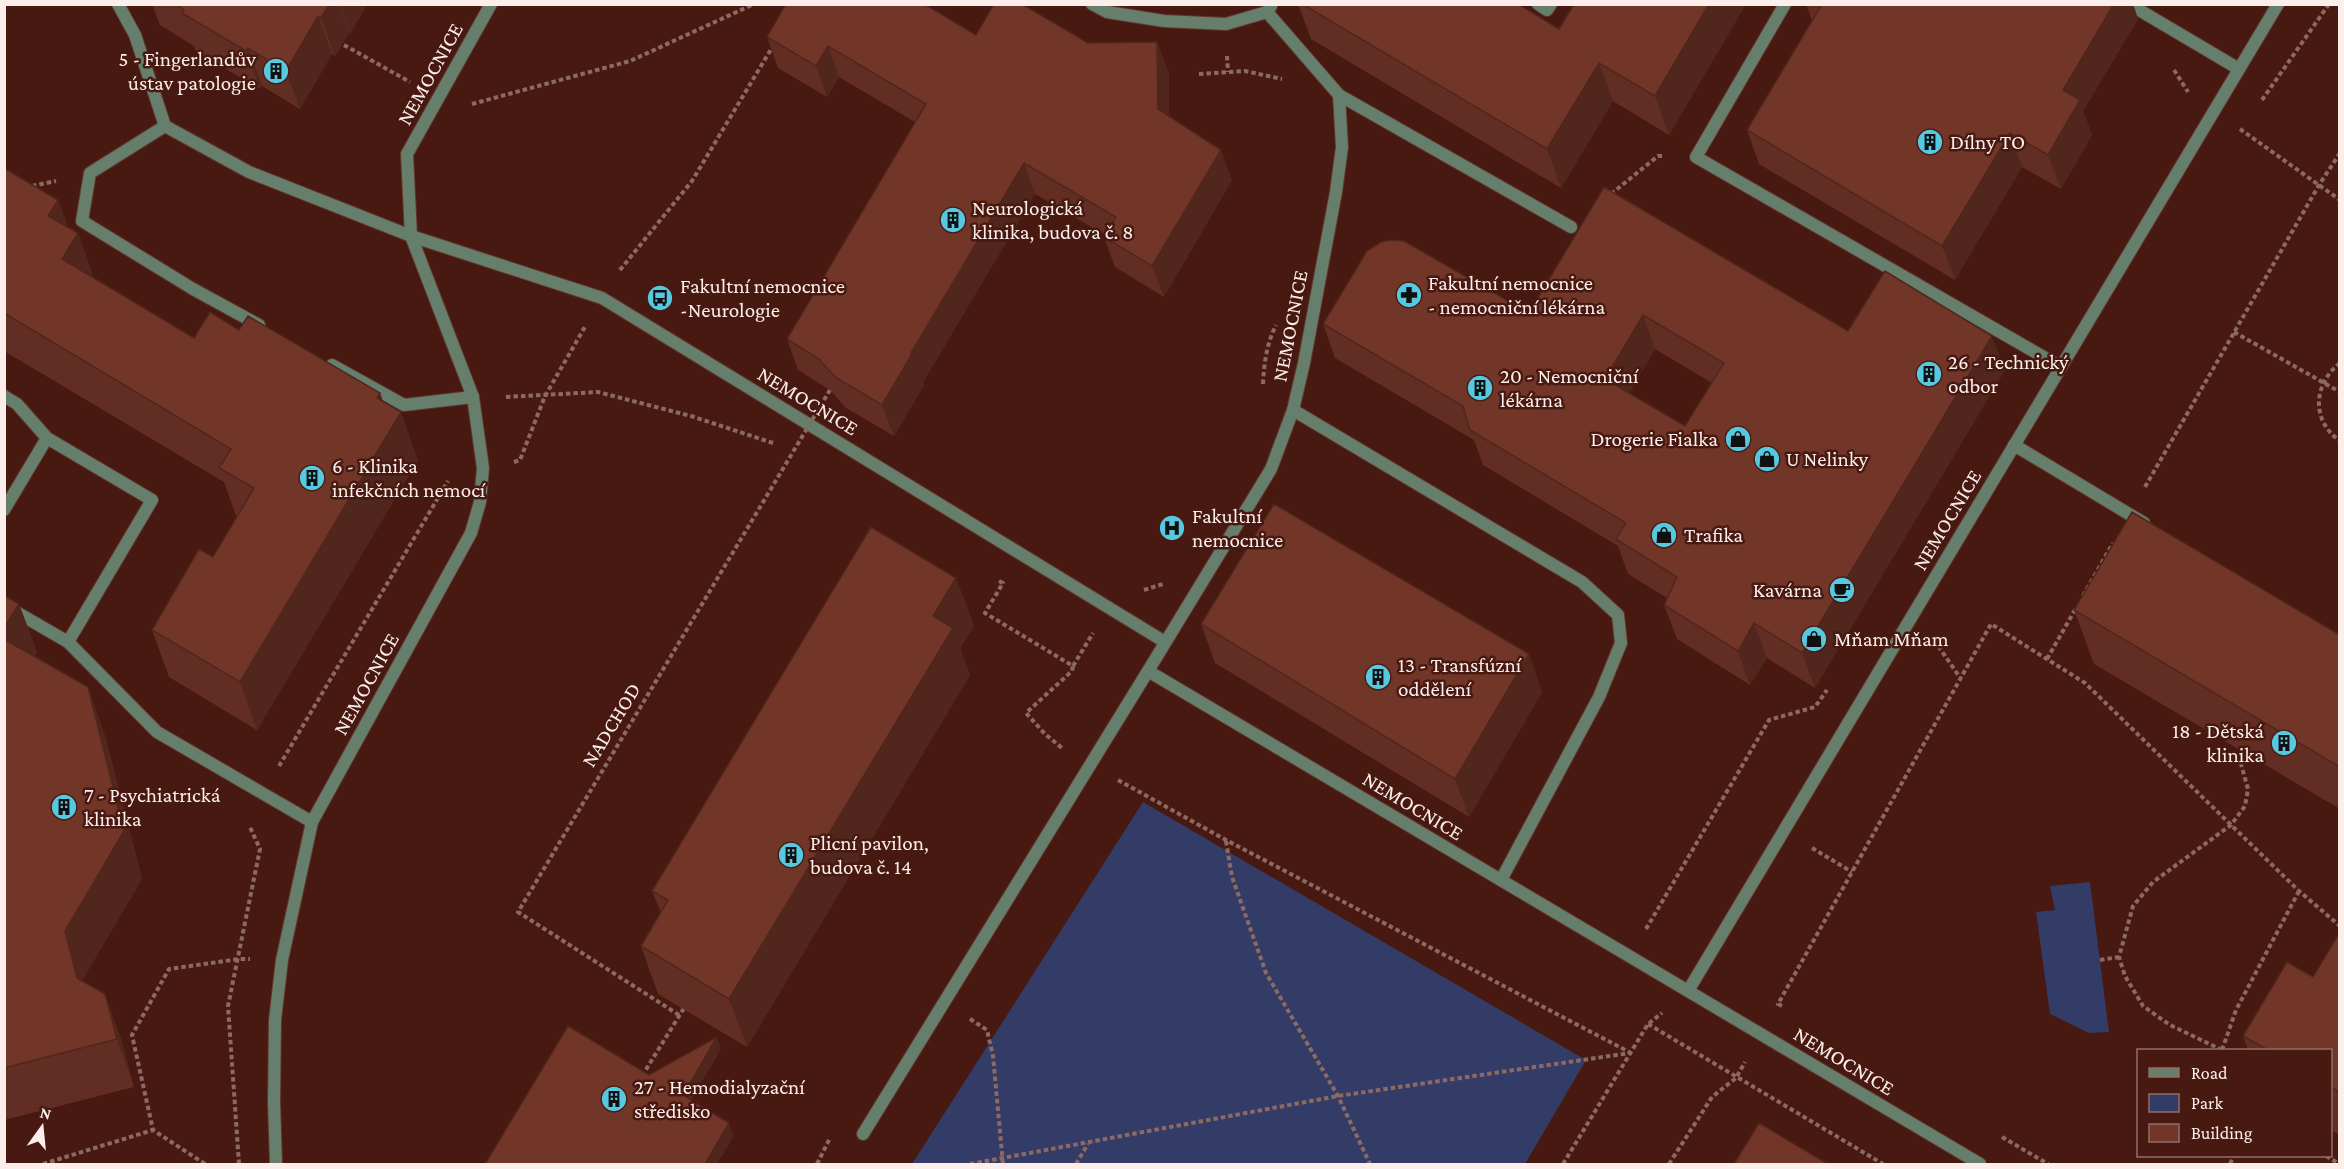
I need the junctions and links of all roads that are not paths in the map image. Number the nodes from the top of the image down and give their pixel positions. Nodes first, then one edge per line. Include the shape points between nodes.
1 (118, 4) edge
2 (491, 4) edge
3 (1092, 4) edge
4 (1538, 4) edge
5 (1551, 4) edge
6 (1785, 4) edge
7 (2129, 4) edge
8 (2278, 4) edge
9 (1269, 8) edge
10 (2239, 69) junction
11 (1339, 95) junction
12 (165, 126) junction
13 (1571, 227) road end
14 (411, 236) junction
15 (273, 333) edge
16 (324, 361) edge
17 (2061, 367) junction
18 (4, 396) edge
19 (473, 397) junction
20 (1293, 410) junction
21 (47, 438) junction
22 (2014, 445) junction
23 (4, 510) edge
24 (2159, 532) edge
25 (4, 605) edge
26 (68, 642) junction
27 (1165, 642) junction
28 (1148, 671) junction
29 (312, 822) junction
30 (1501, 880) junction
31 (1688, 991) junction
32 (863, 1134) dead end
33 (276, 1164) edge
34 (1980, 1164) edge

1 - 12 street via 135,35
2 - 14 street, NEMOCNICE via 407,154
3 - 9 street via 1107,12 1164,21 1226,24
4 - 5 street via 1547,10
6 - 17 street via 1696,157
7 - 10 street
8 - 10 street, NEMOCNICE
9 - 11 street
10 - 17 street, NEMOCNICE
11 - 13 street
11 - 20 street, NEMOCNICE via 1342,147 1336,192
12 - 14 street via 249,172
12 - 15 street via 90,173 82,221
14 - 19 street, NEMOCNICE
14 - 27 street, NEMOCNICE via 602,298
16 - 19 street via 404,405
17 - 22 street, NEMOCNICE
18 - 21 street via 17,404
19 - 29 street, NEMOCNICE via 483,468 480,502 471,533
20 - 27 street, NEMOCNICE via 1271,469
20 - 30 street via 1582,582 1618,615 1621,644 1599,697
21 - 23 street
21 - 26 street via 152,500
22 - 24 street
22 - 31 street, NEMOCNICE
25 - 26 street
26 - 29 street via 157,732
27 - 28 street, NEMOCNICE
28 - 30 street, NEMOCNICE
28 - 32 street
29 - 33 street, NEMOCNICE via 282,960 275,1020
30 - 31 street, NEMOCNICE
31 - 34 street, NEMOCNICE

